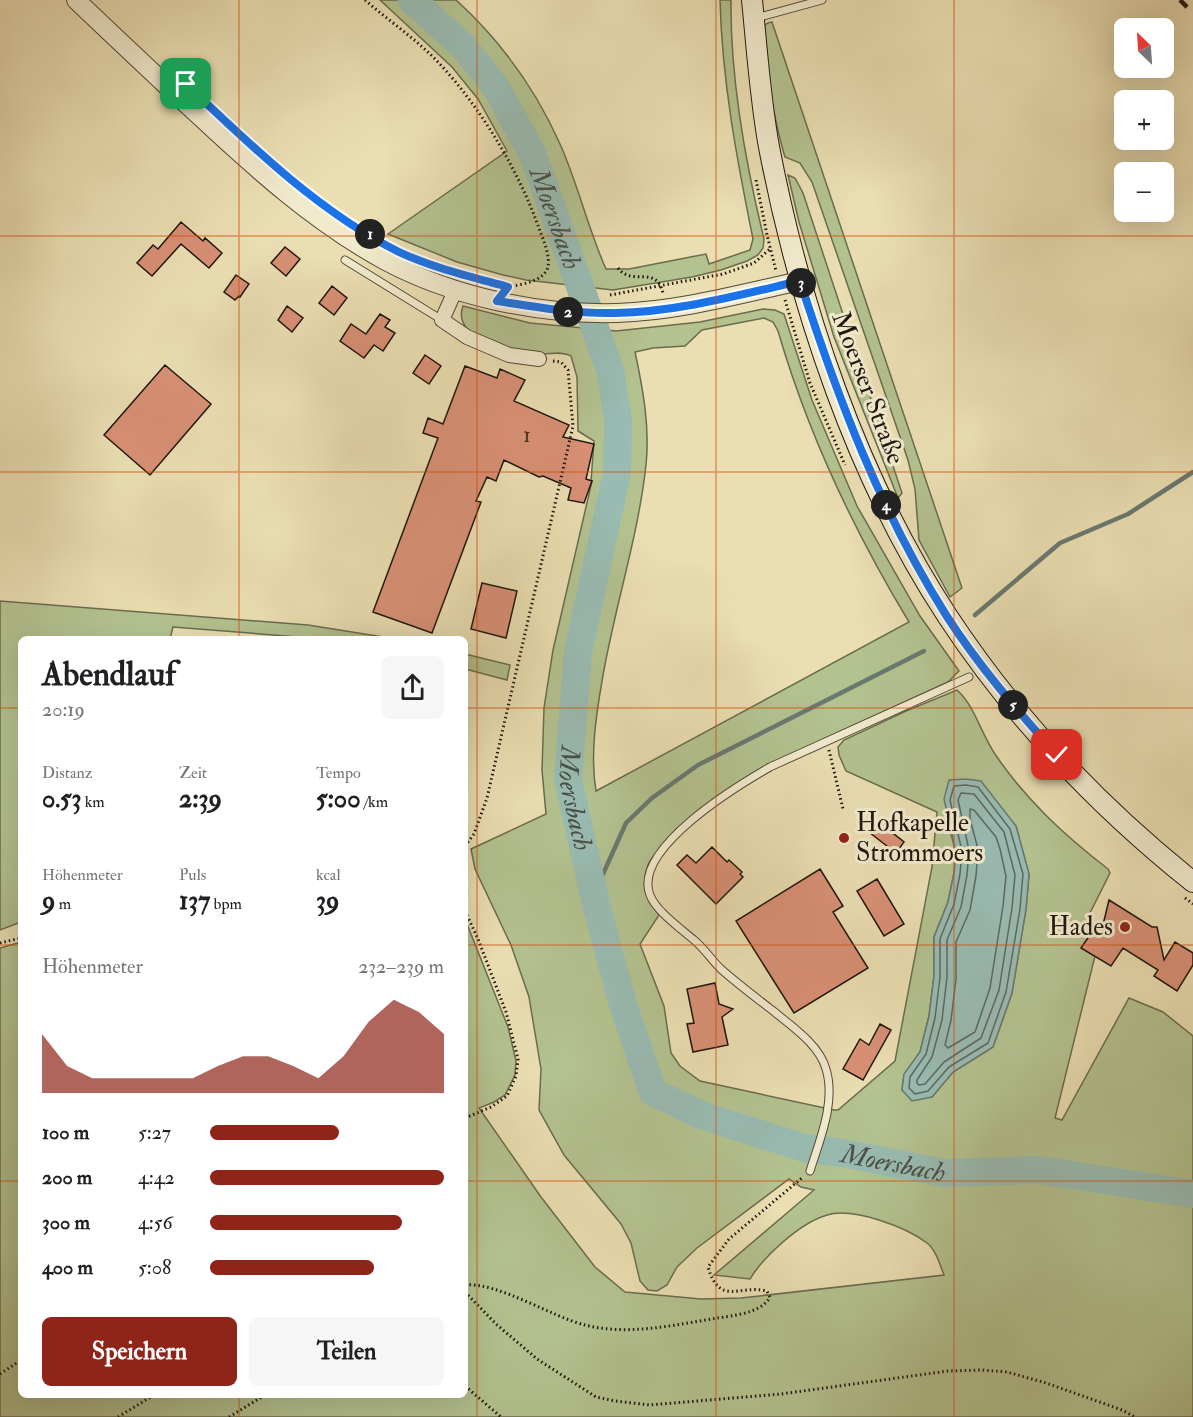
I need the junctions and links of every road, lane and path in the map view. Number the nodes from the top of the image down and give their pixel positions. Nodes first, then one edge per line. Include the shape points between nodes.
1 (76, 0) edge
2 (364, 0) edge
3 (822, 0) edge
4 (753, 9) edge
5 (770, 249) dead end
6 (345, 260) dead end
7 (618, 268) dead end
8 (800, 281) junction
9 (661, 286) junction
10 (520, 289) dead end
11 (455, 291) junction
12 (612, 295) dead end
13 (666, 308) junction
14 (442, 320) junction
15 (538, 359) joint
16 (975, 671) junction
17 (827, 742) junction
18 (843, 808) dead end
19 (468, 842) edge
20 (1193, 882) edge
21 (468, 917) edge
22 (18, 939) edge
23 (0, 943) edge
24 (468, 1117) edge
25 (810, 1171) joint
26 (468, 1285) edge
27 (468, 1295) edge
28 (18, 1362) edge
29 (0, 1374) edge
30 (468, 1389) edge
31 (149, 1398) edge
32 (259, 1398) edge
33 (118, 1417) edge
34 (229, 1417) edge
35 (501, 1417) edge
36 (1135, 1417) edge

1 - 11 street via 300,205 385,260
2 - 10 path via 421,44 440,64 473,105 509,163 536,219 546,246 548,266 543,276 508,287
3 - 4 lane
4 - 8 main road, Moerser Straße via 769,145
5 - 9 path via 754,263 723,274
6 - 14 lane
7 - 9 path via 629,276 656,279
8 - 13 street
8 - 16 main road, Moerser Straße via 850,427 878,489
9 - 12 path
9 - 13 path
11 - 13 street via 563,311 615,313
11 - 14 street
14 - 15 street via 467,337 509,355
15 - 19 path via 561,362 568,370 573,426 487,798
16 - 17 lane
16 - 20 main road, Moerser Straße via 1017,710 1101,803
17 - 18 path
17 - 25 lane via 738,785 688,822 648,874 654,902 722,970 797,1031 826,1067 830,1085 826,1115
21 - 24 path via 506,1012 518,1059 507,1096
22 - 23 path
25 - 26 path via 729,1239 708,1267 712,1281 721,1289 767,1291 767,1302 756,1308 731,1316 645,1329 609,1329 584,1325 483,1286
27 - 36 path via 537,1359 596,1396 615,1401 650,1405 757,1396 982,1370 1007,1372 1046,1383
28 - 29 path
30 - 35 path
31 - 33 path
32 - 34 path

